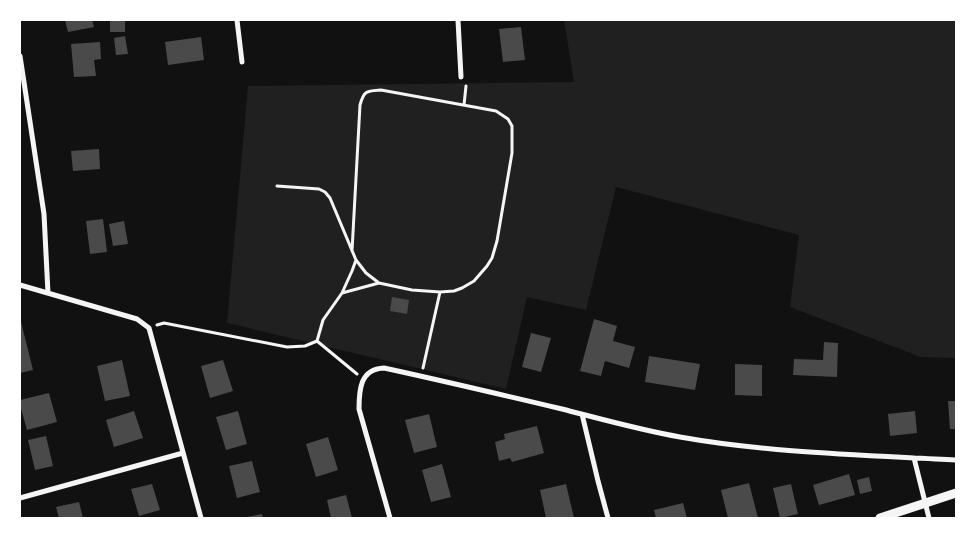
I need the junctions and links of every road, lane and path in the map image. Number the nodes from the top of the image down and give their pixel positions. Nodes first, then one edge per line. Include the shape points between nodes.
1 (237, 20) edge
2 (458, 20) edge
3 (20, 56) edge
4 (242, 62) dead end
5 (461, 77) joint
6 (464, 105) junction
7 (277, 186) dead end
8 (352, 251) junction
9 (356, 260) junction
10 (379, 283) junction
11 (20, 286) edge
12 (440, 292) junction
13 (48, 293) junction
14 (342, 293) junction
15 (149, 328) junction
16 (317, 341) junction
17 (421, 376) junction
18 (364, 379) junction
19 (582, 414) junction
20 (183, 453) junction
21 (914, 458) junction
22 (956, 460) edge
23 (956, 493) edge
24 (20, 498) edge
25 (926, 503) junction
26 (201, 518) edge
27 (390, 518) edge
28 (608, 518) edge
29 (880, 518) edge
30 (929, 518) edge

1 - 4 street
2 - 5 street
3 - 13 street via 44,214
5 - 6 path via 466,86
6 - 8 path via 381,90 362,95
6 - 12 path via 496,111 508,119 512,126 512,153 492,258 474,281 454,291
7 - 8 path via 325,192
8 - 9 path
9 - 10 path
9 - 14 path
10 - 12 path
10 - 14 path
11 - 13 street
12 - 17 path
13 - 15 street via 137,319
14 - 16 path via 323,320
15 - 16 path via 164,323 287,347 305,346
15 - 20 street
16 - 18 path
17 - 18 street via 377,368
17 - 19 street
18 - 27 street via 359,392 359,409
19 - 21 street via 680,437 728,444
19 - 28 street
20 - 24 street
20 - 26 street
21 - 22 street
21 - 25 street
23 - 25 street
25 - 29 street
25 - 30 street

